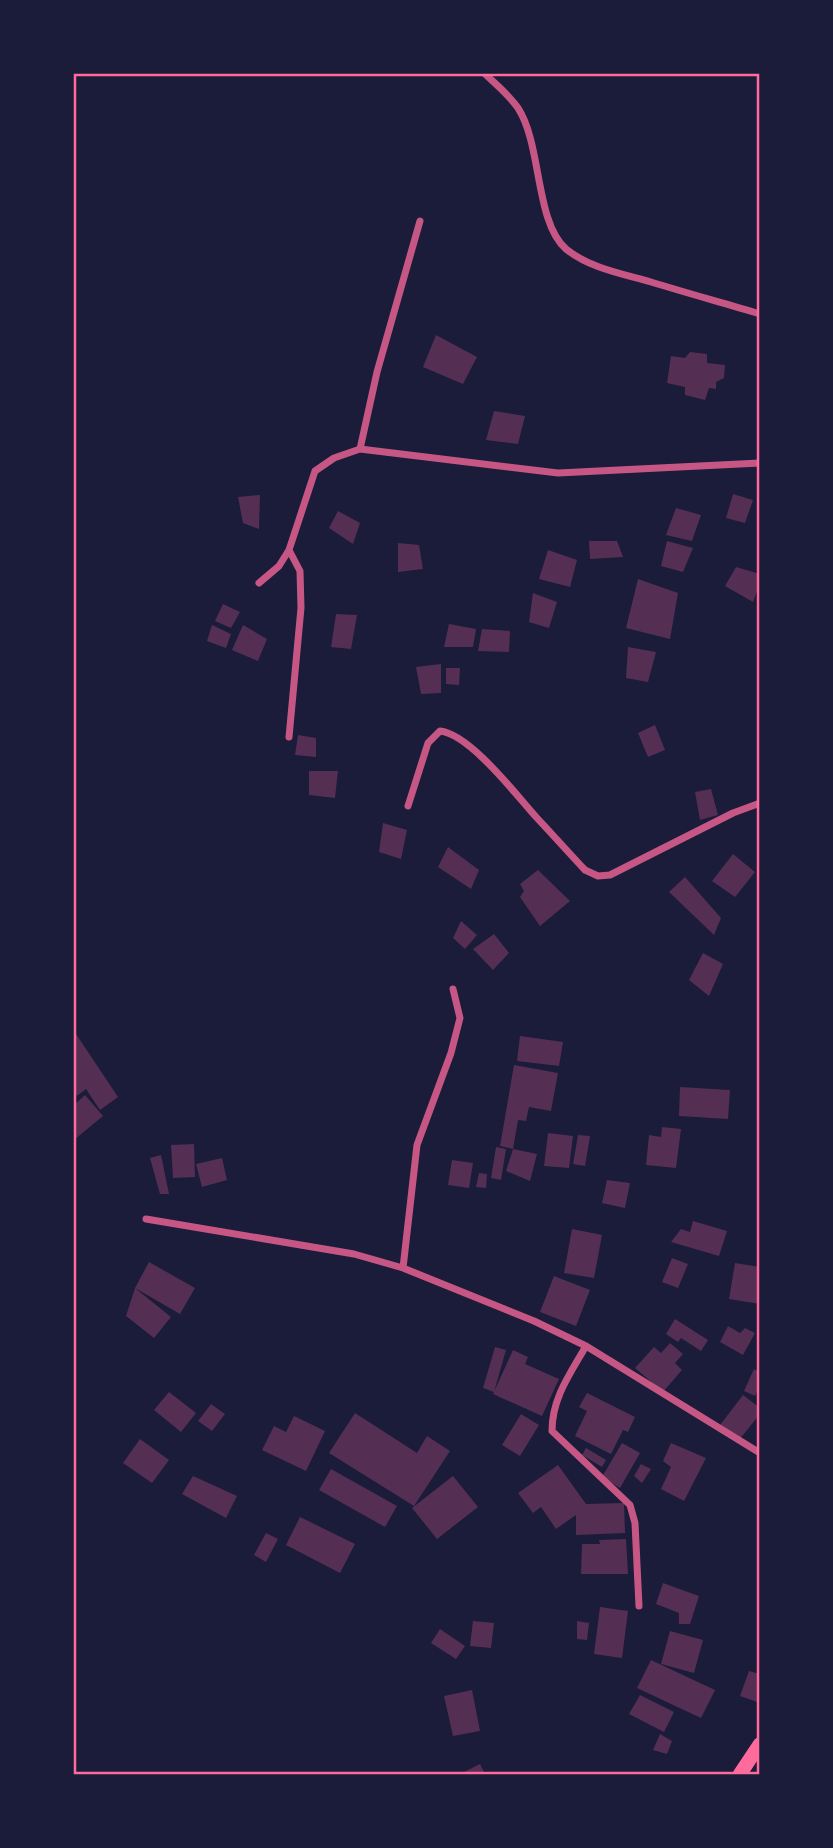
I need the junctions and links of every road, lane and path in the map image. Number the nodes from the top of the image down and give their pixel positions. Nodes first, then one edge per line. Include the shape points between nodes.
1 (485, 74) edge
2 (420, 221) dead end
3 (760, 314) edge
4 (360, 449) junction
5 (760, 463) edge
6 (289, 550) junction
7 (259, 583) dead end
8 (289, 737) dead end
9 (760, 803) edge
10 (408, 806) dead end
11 (453, 989) dead end
12 (146, 1219) dead end
13 (403, 1268) junction
14 (586, 1346) junction
15 (760, 1453) edge
16 (639, 1605) dead end
17 (760, 1744) edge
18 (740, 1774) edge

1 - 3 street via 519,110 552,231 566,249 616,272
2 - 4 street
4 - 5 street via 558,472
4 - 6 street via 334,458 316,471
6 - 7 street
6 - 8 street via 300,571 301,608
9 - 10 street via 610,875 598,876 585,870 504,778 463,742 440,731 428,743
11 - 13 street via 460,1018 417,1145
12 - 13 street via 354,1254
13 - 14 street
14 - 15 street
14 - 16 street via 556,1397 552,1431 630,1505
17 - 18 highway

